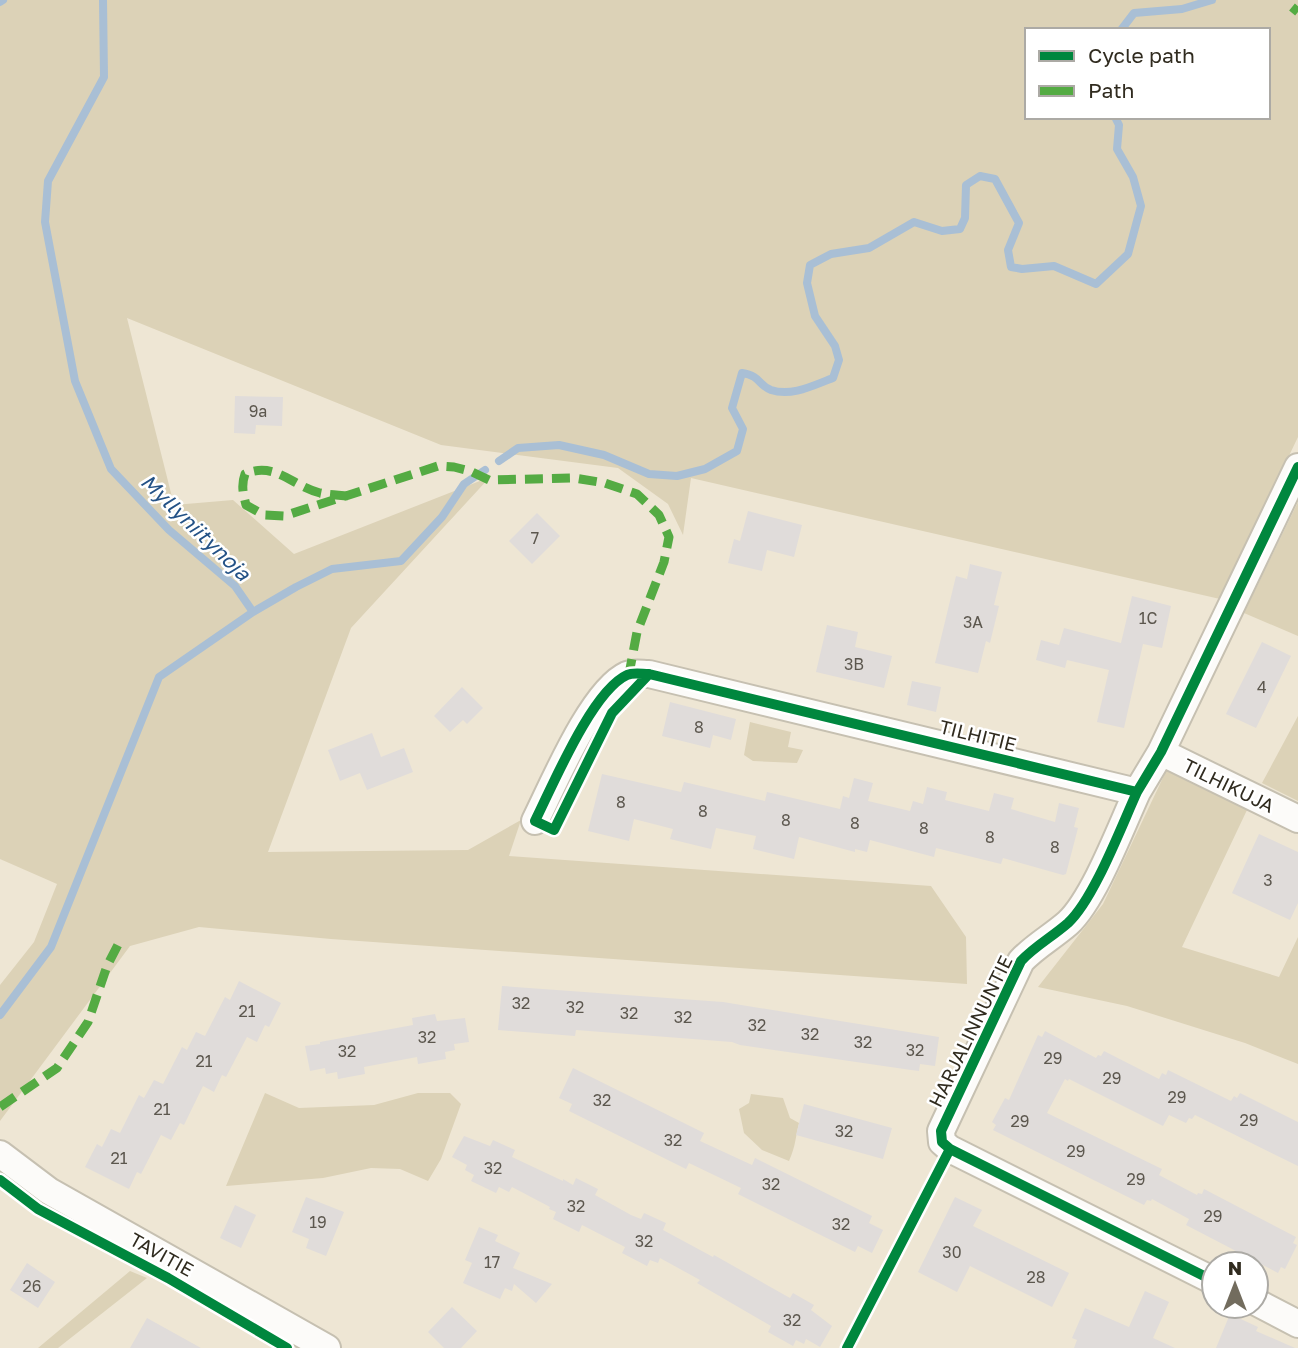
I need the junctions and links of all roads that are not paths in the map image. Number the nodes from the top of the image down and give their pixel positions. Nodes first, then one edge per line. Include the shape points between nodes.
1 (1298, 467) edge
2 (1161, 752) junction
3 (1138, 792) junction
4 (1298, 819) edge
5 (536, 821) dead end
6 (0, 1154) edge
7 (1200, 1274) edge
8 (1270, 1309) edge
9 (1298, 1324) edge
10 (327, 1348) edge

1 - 2 street
2 - 3 street
2 - 4 street, TILHIKUJA
3 - 5 street, TILHITIE via 661,677 629,674 613,684 580,730
3 - 7 street, HARJALINNUNTIE via 1086,900 1068,923 1021,961 941,1131 942,1142
6 - 10 street, TAVITIE via 49,1191
8 - 9 street

